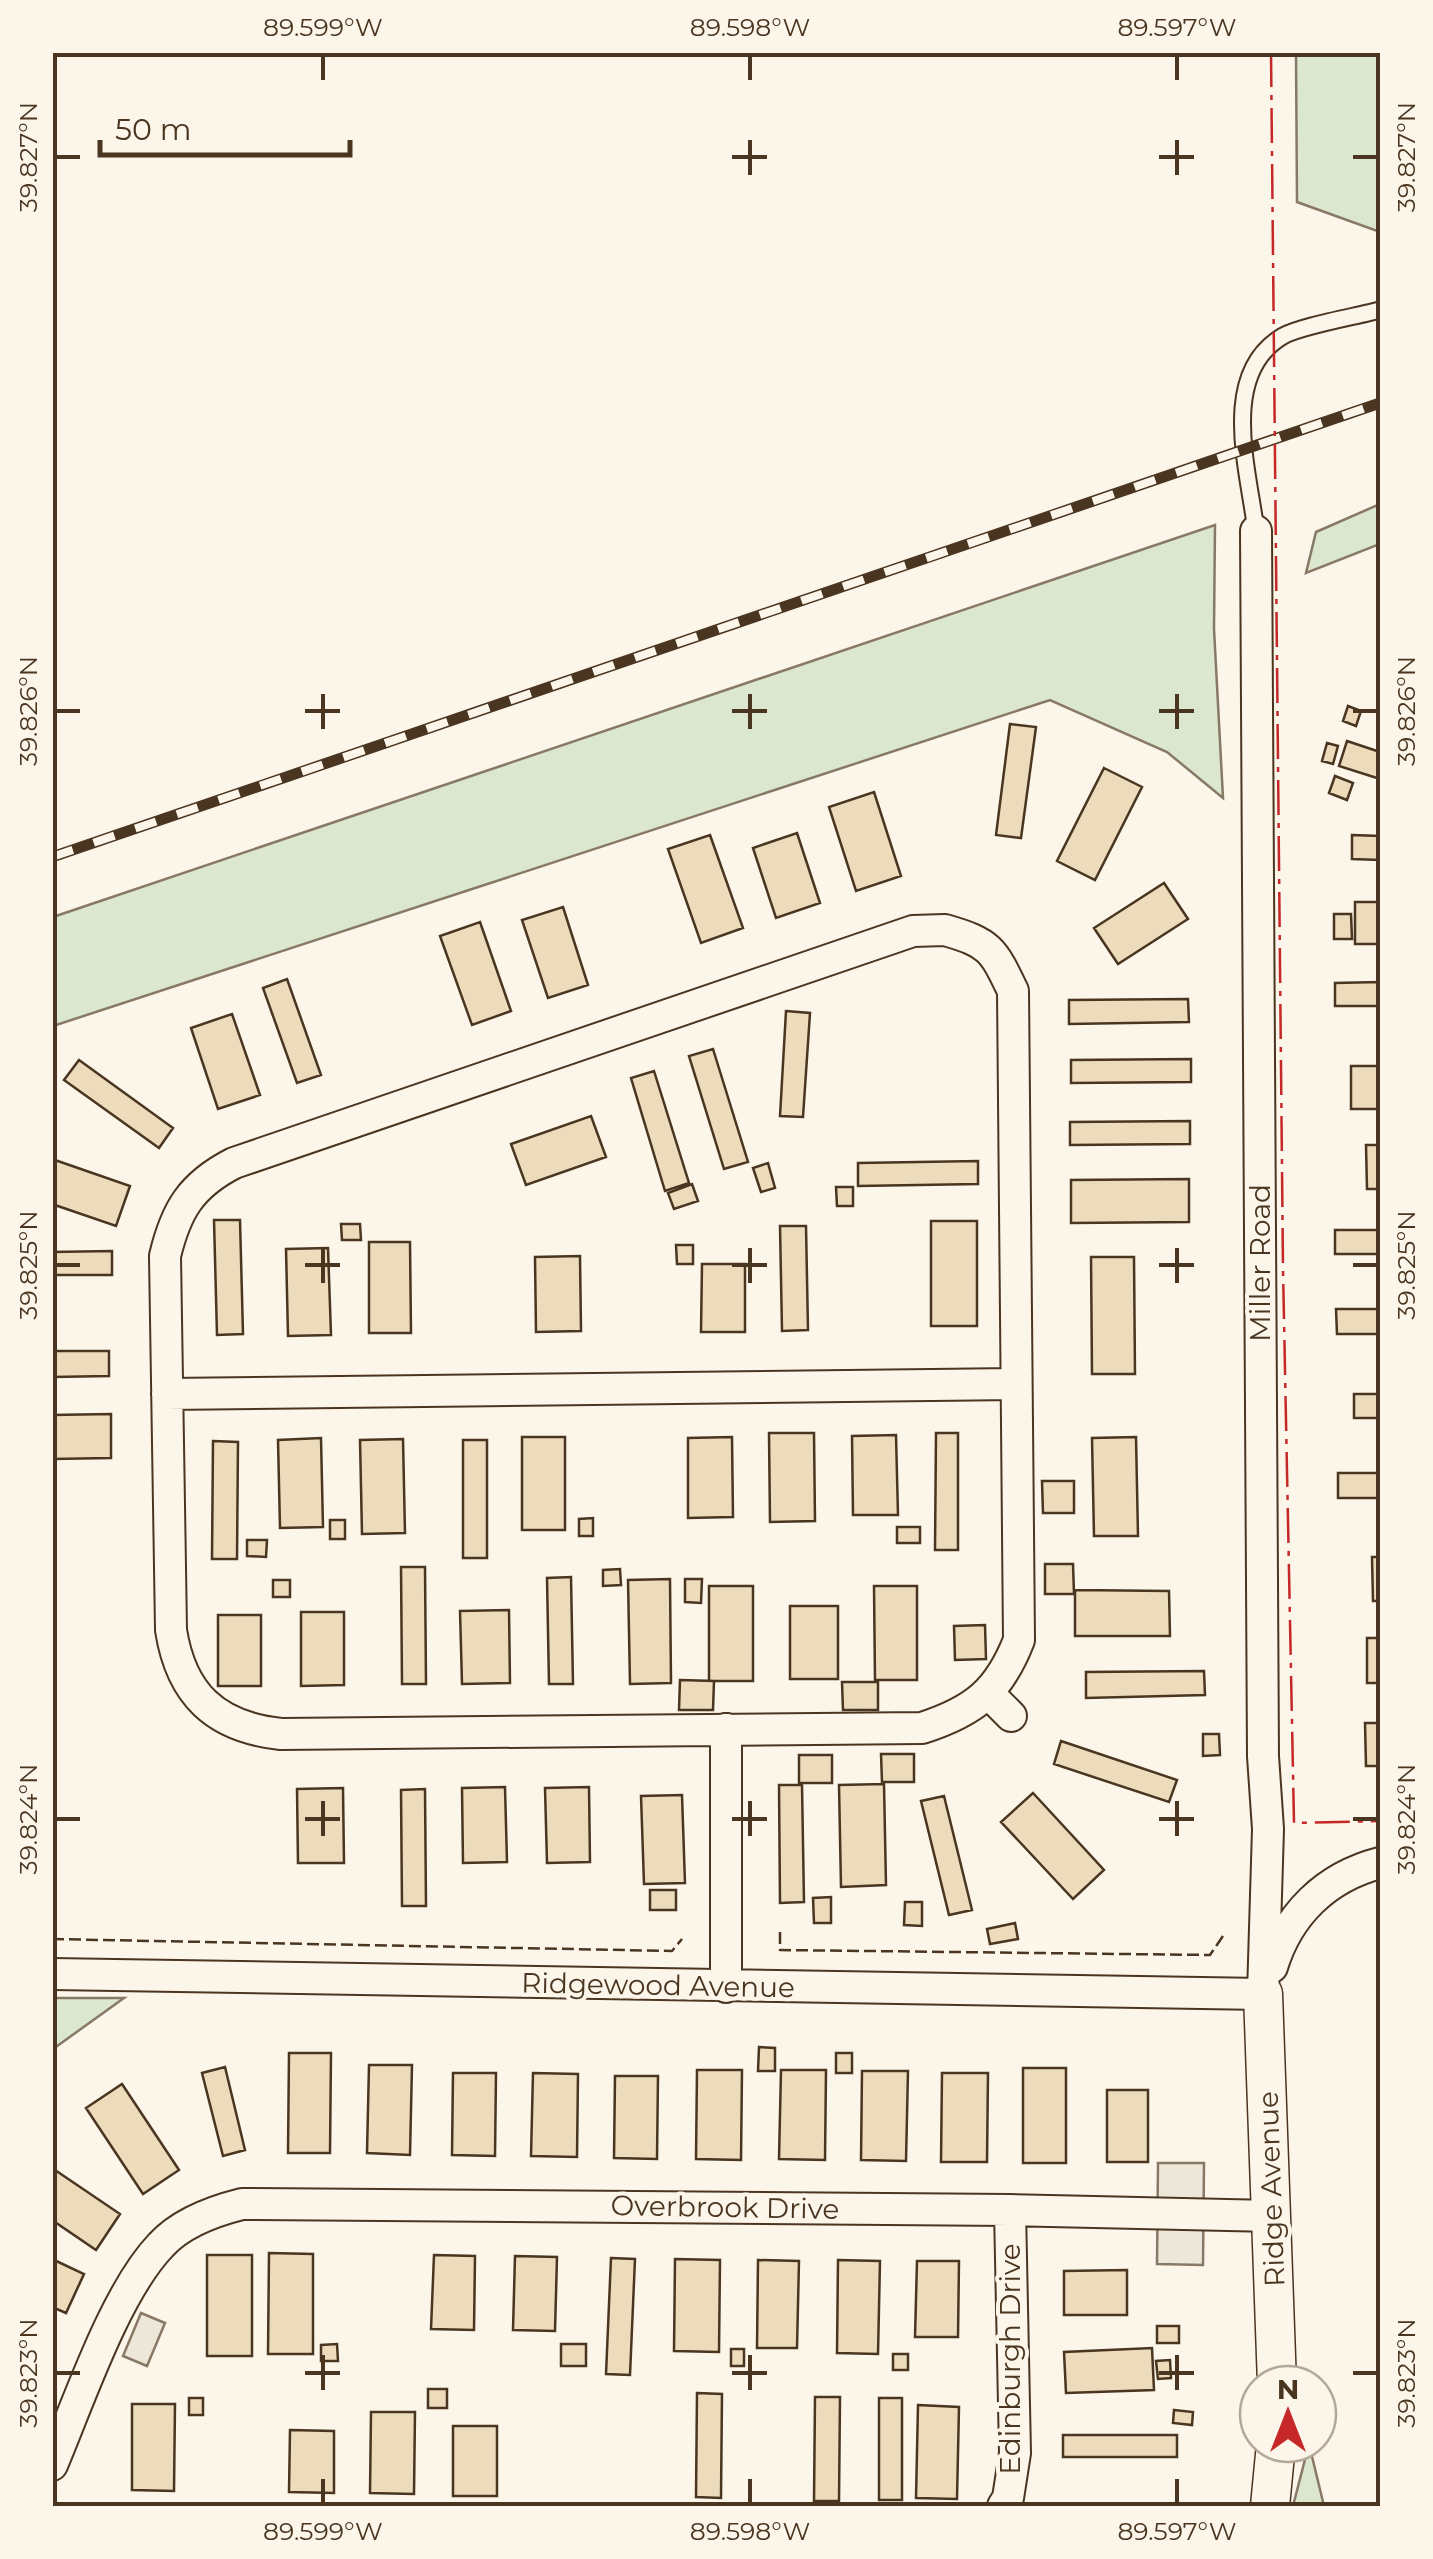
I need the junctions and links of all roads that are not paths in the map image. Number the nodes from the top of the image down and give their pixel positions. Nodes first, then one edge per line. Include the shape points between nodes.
1 (1380, 310) edge
2 (1256, 531) joint
3 (1015, 1384) junction
4 (167, 1394) junction
5 (989, 1694) junction
6 (1011, 1716) dead end
7 (726, 1729) junction
8 (1380, 1862) edge
9 (52, 1974) edge
10 (726, 1987) junction
11 (1263, 1994) junction
12 (1010, 2210) junction
13 (1273, 2216) junction
14 (1277, 2364) edge
15 (1274, 2464) edge
16 (52, 2465) edge
17 (1003, 2506) edge
18 (1270, 2506) edge

1 - 2 lane via 1283,336 1255,362 1242,400 1242,427
2 - 11 street, Miller Road via 1268,1830
3 - 4 street
3 - 4 street via 1012,991 987,928 913,930 212,1175 173,1225 165,1256
3 - 5 street via 1020,1640
4 - 7 street via 176,1658 186,1682 228,1720 281,1734
5 - 6 street
5 - 7 street via 956,1717 922,1728
7 - 10 street
8 - 11 street via 1342,1879 1295,1916
9 - 10 street, Ridgewood Avenue
10 - 11 street, Ridgewood Avenue
11 - 13 street, Ridge Avenue
12 - 13 street, Overbrook Drive
12 - 16 street, Overbrook Drive via 278,2202 211,2212 163,2242 140,2270
12 - 17 street, Edinburgh Drive via 1015,2453
13 - 14 street, Ridge Avenue
15 - 18 street

